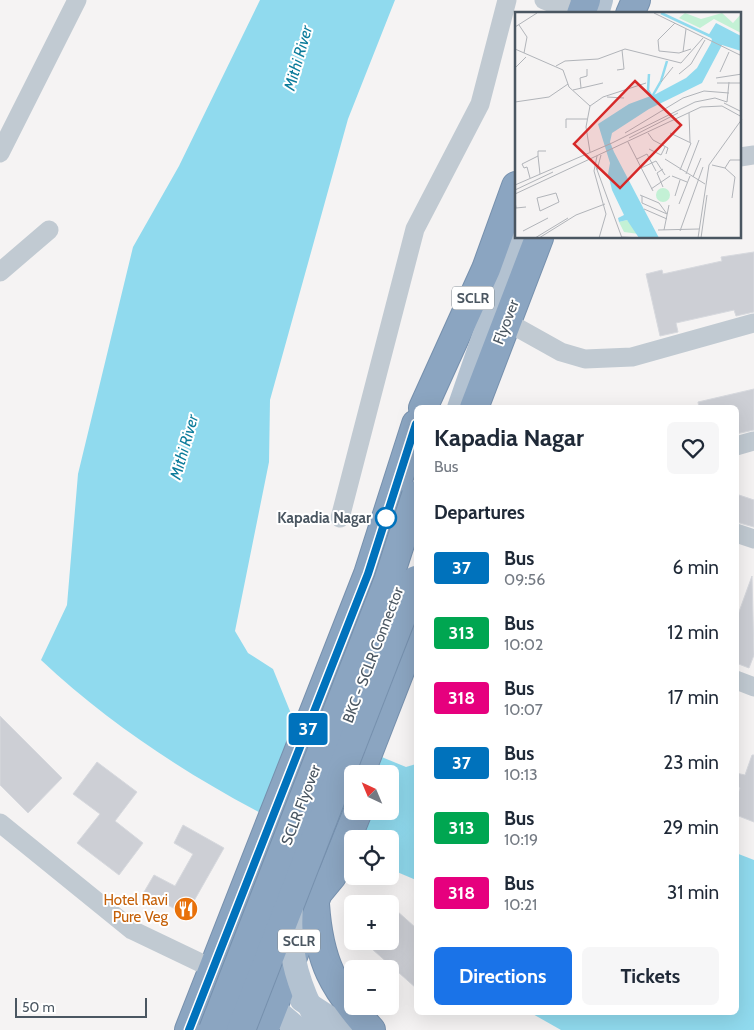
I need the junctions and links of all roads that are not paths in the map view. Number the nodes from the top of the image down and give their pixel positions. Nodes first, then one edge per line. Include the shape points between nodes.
1 (77, 0) edge
2 (507, 0) edge
3 (544, 0) edge
4 (586, 0) edge
5 (601, 0) edge
6 (636, 0) edge
7 (575, 12) edge
8 (581, 12) edge
9 (597, 12) edge
10 (631, 12) edge
11 (0, 154) edge
12 (515, 189) edge
13 (50, 230) dead end
14 (518, 239) edge
15 (539, 239) edge
16 (551, 239) edge
17 (486, 269) junction
18 (0, 272) edge
19 (754, 323) edge
20 (518, 328) junction
21 (424, 405) edge
22 (445, 405) edge
23 (460, 405) edge
24 (475, 405) edge
25 (496, 405) edge
26 (414, 430) edge
27 (754, 441) edge
28 (739, 445) edge
29 (414, 501) edge
30 (340, 518) dead end
31 (739, 533) edge
32 (754, 539) edge
33 (414, 543) edge
34 (414, 585) edge
35 (361, 590) junction
36 (414, 609) edge
37 (414, 636) edge
38 (414, 670) edge
39 (739, 681) edge
40 (754, 687) edge
41 (386, 726) junction
42 (365, 765) edge
43 (376, 765) edge
44 (344, 816) edge
45 (354, 820) edge
46 (0, 823) edge
47 (321, 886) junction
48 (209, 968) junction
49 (272, 1008) edge
50 (189, 1030) edge
51 (213, 1030) edge
52 (241, 1030) edge
53 (300, 1030) edge
54 (322, 1030) edge
55 (348, 1030) edge
56 (371, 1030) edge

1 - 11 street
2 - 30 street via 480,104 415,229
3 - 7 street
4 - 8 highway
5 - 9 main road
6 - 10 highway
12 - 17 highway, SCLR
13 - 18 street
14 - 23 main road
15 - 24 highway, Flyover
16 - 20 highway
17 - 21 highway, SCLR
17 - 22 highway
19 - 20 street via 632,357 585,359 561,352
20 - 25 highway
26 - 35 highway
27 - 28 street
29 - 51 highway, SCLR Flyover, bridge via 388,581
31 - 32 street
33 - 54 main road, BKC - SCLR Connector, bridge via 401,585 301,840 294,877 290,915 294,968 306,1002
34 - 52 highway, bridge
35 - 36 highway
35 - 48 highway via 316,709
37 - 41 highway
38 - 41 highway
39 - 40 street
41 - 42 highway
41 - 43 highway
44 - 47 highway
45 - 47 highway, SCLR
46 - 48 street via 132,930
47 - 49 highway, SCLR
47 - 56 highway via 317,929 326,966 340,992
48 - 49 main road
48 - 50 highway
49 - 53 main road
49 - 55 main road

